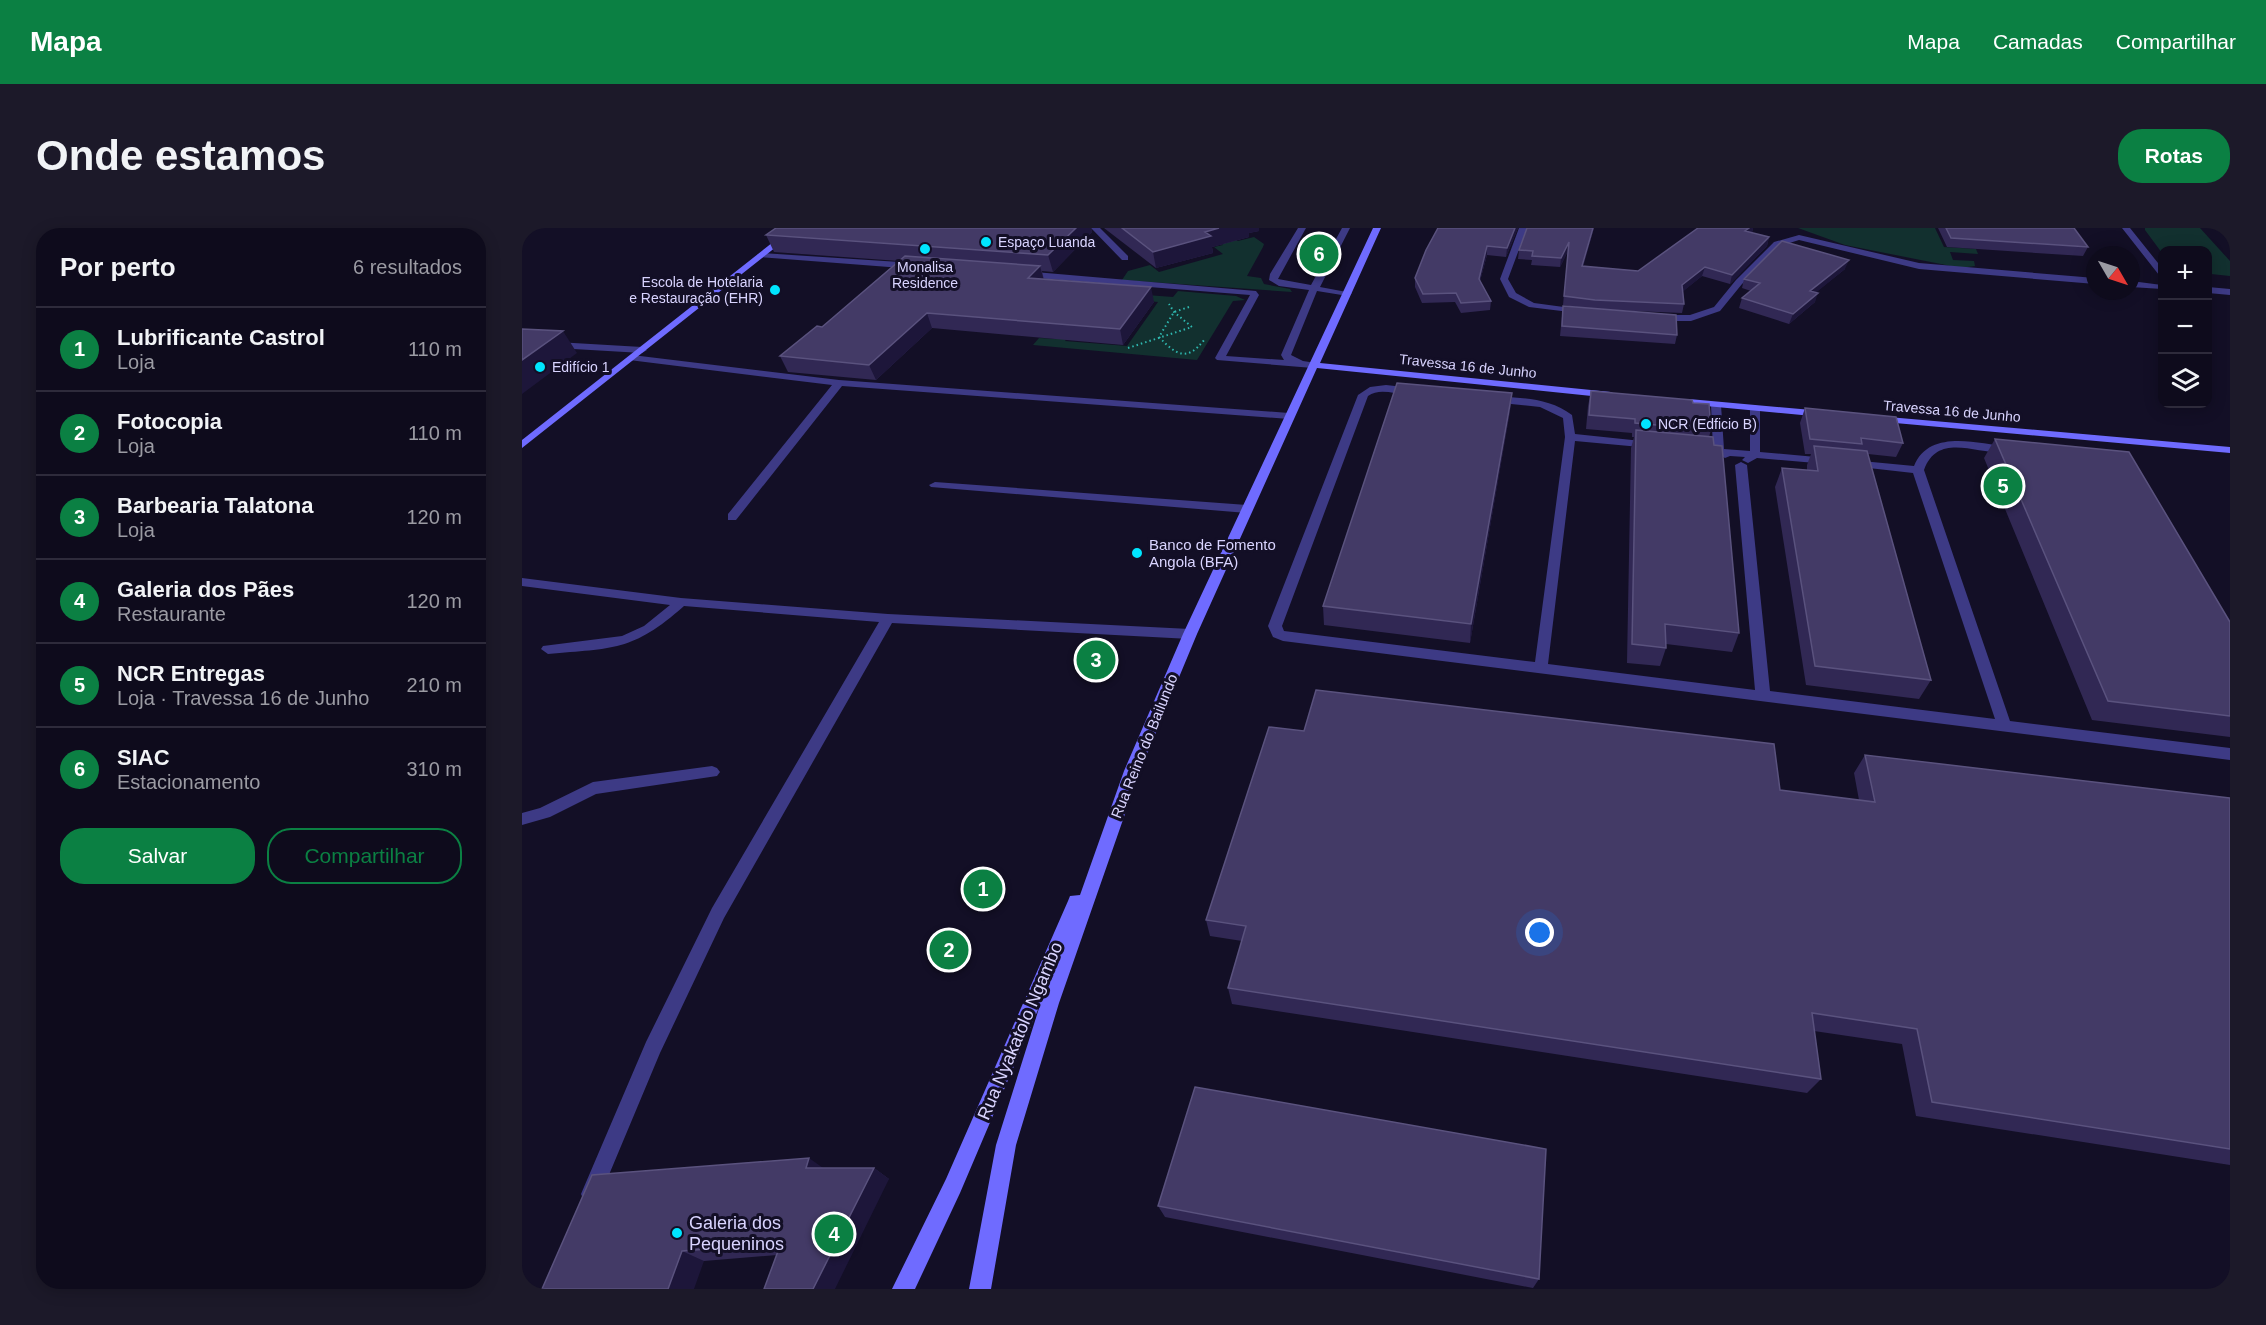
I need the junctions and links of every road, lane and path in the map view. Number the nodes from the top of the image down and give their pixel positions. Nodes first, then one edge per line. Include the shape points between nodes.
1 (796, 228) edge
2 (1095, 228) edge
3 (1302, 228) edge
4 (1346, 228) edge
5 (1377, 228) edge
6 (1523, 228) edge
7 (2126, 228) edge
8 (1787, 235) edge
9 (761, 255) junction
10 (1125, 258) edge
11 (926, 267) edge
12 (2158, 267) edge
13 (1009, 273) edge
14 (2086, 280) edge
15 (2212, 282) edge
16 (2230, 283) edge
17 (2140, 285) edge
18 (1315, 287) junction
19 (2158, 287) edge
20 (2212, 290) edge
21 (2230, 292) edge
22 (1348, 293) junction
23 (1172, 297) dead end
24 (1196, 305) dead end
25 (1174, 312) junction
26 (1593, 313) edge
27 (1652, 317) edge
28 (1159, 337) junction
29 (522, 343) edge
30 (1128, 348) dead end
31 (642, 350) junction
32 (1170, 350) dead end
33 (632, 358) junction
34 (1308, 368) junction
35 (840, 383) junction
36 (1425, 393) edge
37 (1621, 396) edge
38 (1484, 398) edge
39 (1680, 402) edge
40 (1716, 405) junction
41 (1755, 408) junction
42 (1289, 416) junction
43 (1838, 416) edge
44 (1862, 418) edge
45 (1570, 437) junction
46 (522, 445) edge
47 (1662, 446) edge
48 (1696, 449) edge
49 (2230, 450) edge
50 (1719, 451) junction
51 (2016, 451) edge
52 (1755, 454) junction
53 (1741, 465) junction
54 (1918, 470) junction
55 (935, 485) dead end
56 (1247, 509) junction
57 (732, 517) dead end
58 (522, 582) edge
59 (681, 602) junction
60 (888, 618) junction
61 (1190, 634) junction
62 (548, 649) dead end
63 (1541, 667) junction
64 (1763, 695) junction
65 (2004, 725) junction
66 (2230, 754) edge
67 (1132, 771) junction
68 (712, 772) dead end
69 (522, 819) edge
70 (584, 1211) edge
71 (903, 1289) edge
72 (980, 1289) edge

1 - 9 main road
2 - 10 street
3 - 18 street via 1273,280
4 - 18 street
5 - 22 main road, Rua Reino do Bailundo
6 - 26 street via 1504,279 1512,296 1532,305
7 - 12 street
8 - 14 street via 1919,266
8 - 27 street via 1738,282 1717,309 1691,318
9 - 11 street
9 - 31 main road
13 - 34 street via 1253,293 1220,358
15 - 16 street
17 - 19 street
18 - 22 street
18 - 34 street via 1286,355
20 - 21 street
22 - 34 main road, Rua Reino do Bailundo
23 - 25 path via 1169,305
24 - 25 path
25 - 28 path
25 - 28 path via 1192,327
28 - 30 path
28 - 32 path
29 - 31 street
31 - 33 main road
33 - 35 street
33 - 46 main road
34 - 37 main road, Travessa 16 de Junho
34 - 42 main road, Rua Reino do Bailundo
35 - 42 street
35 - 57 street
36 - 63 street via 1378,388 1363,395 1275,629 1283,636
38 - 45 street via 1553,407 1568,417
39 - 40 main road
40 - 41 main road
40 - 50 street
41 - 43 main road
41 - 52 street
42 - 56 main road, Rua Reino do Bailundo
44 - 49 main road, Travessa 16 de Junho
45 - 47 street
45 - 63 street
48 - 50 street
50 - 52 street
50 - 53 street
51 - 54 street via 1937,446 1920,461
52 - 53 street
52 - 54 street
53 - 64 street
54 - 65 street
55 - 56 street
56 - 61 main road, Rua Reino do Bailundo
58 - 59 street
59 - 60 street
59 - 62 street via 635,637
60 - 61 street
60 - 70 street via 718,913 648,1059
61 - 67 main road, Rua Reino do Bailundo
63 - 64 street
64 - 65 street
65 - 66 street
67 - 71 main road, Rua Nyakatolo Ngambo via 953,1186
67 - 72 main road, Rua Reino do Bailundo via 1050,1003 1006,1145
68 - 69 street via 593,788 544,813

